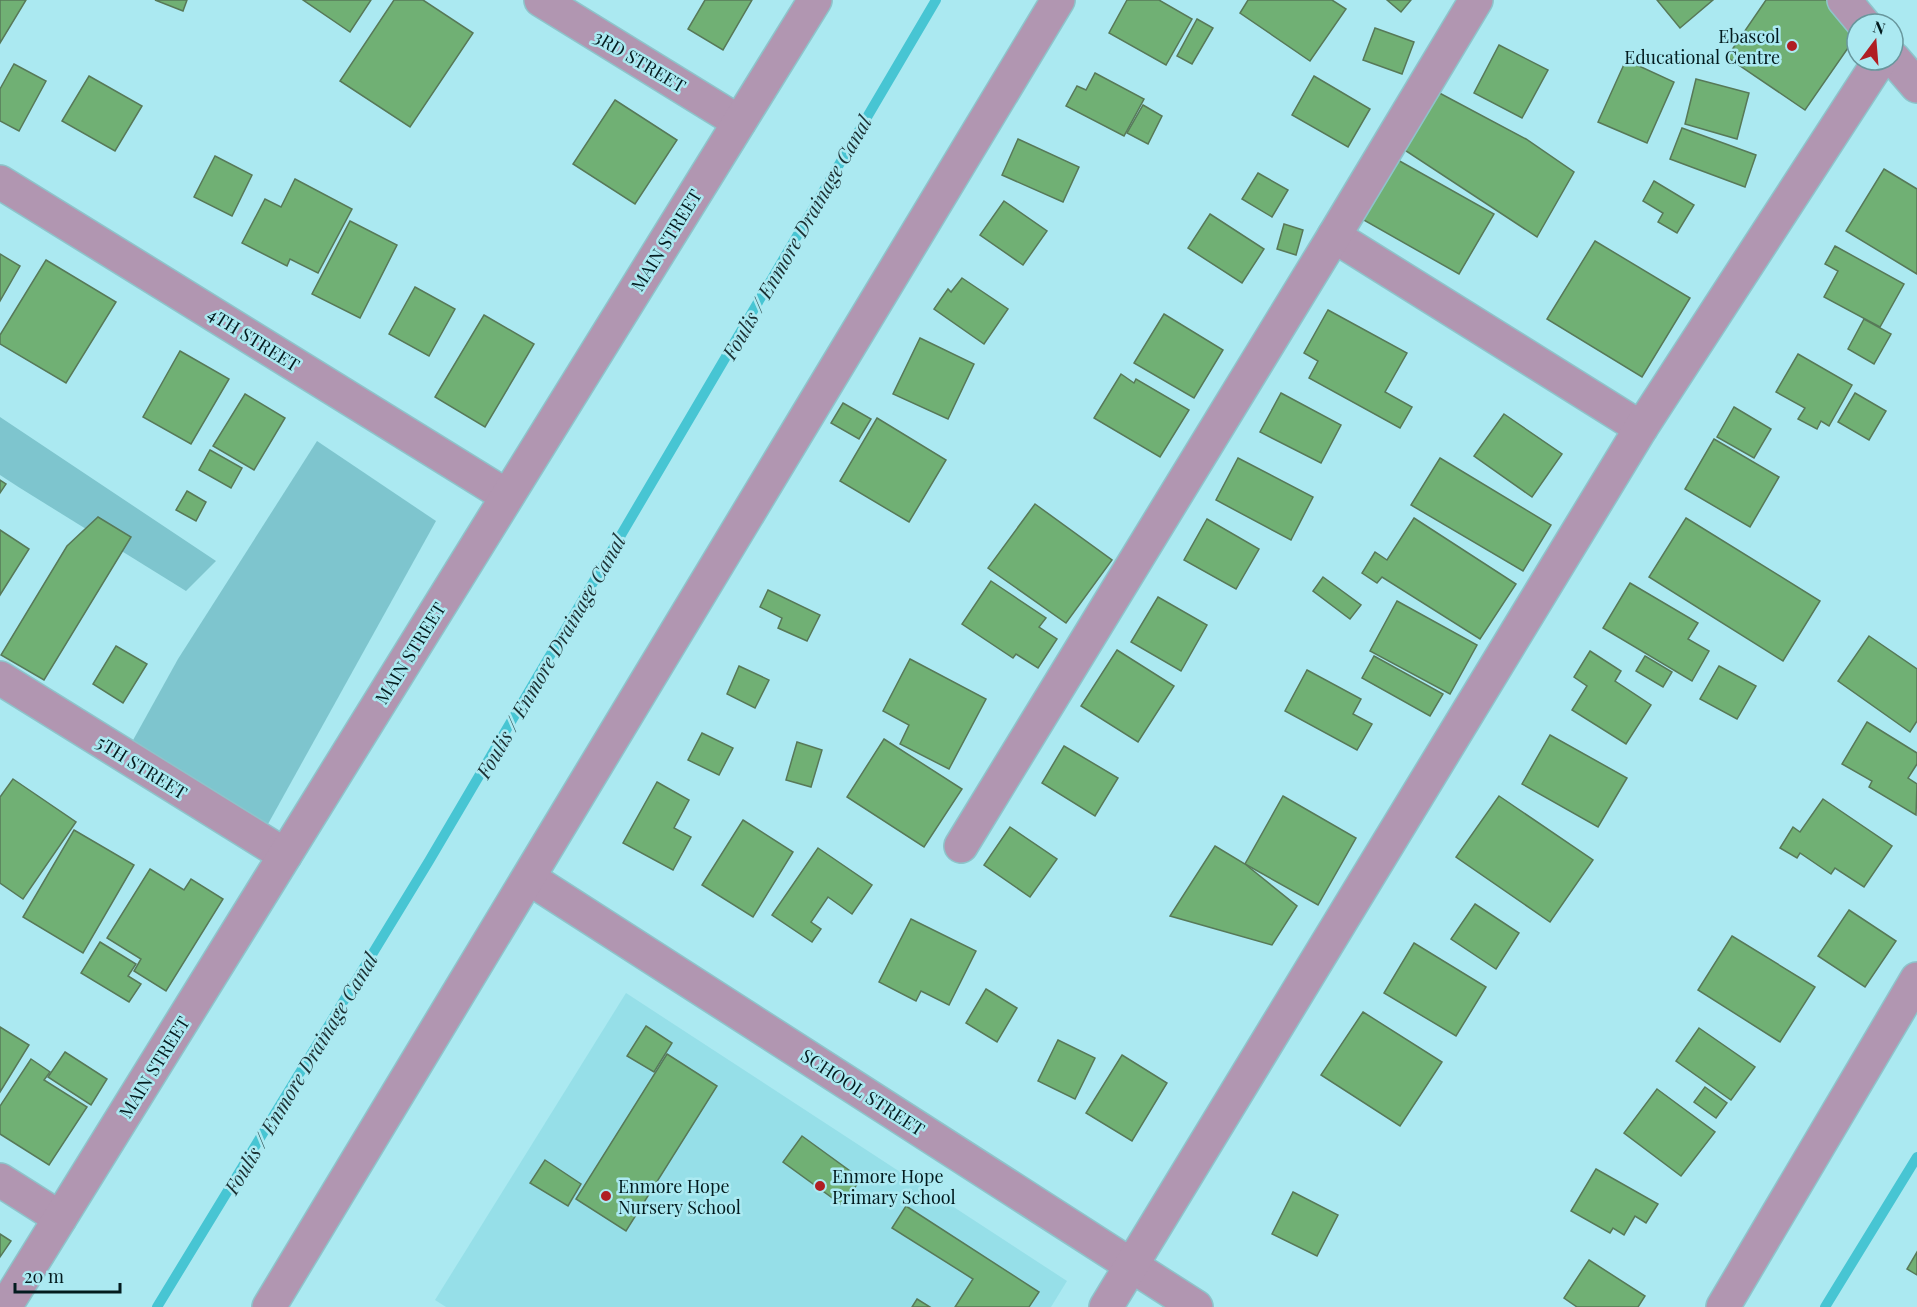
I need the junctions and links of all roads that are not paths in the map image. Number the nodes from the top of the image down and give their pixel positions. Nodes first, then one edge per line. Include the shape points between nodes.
1 (540, 0) edge
2 (815, 0) edge
3 (1058, 0) edge
4 (1476, 0) edge
5 (1844, 0) edge
6 (1854, 12) edge
7 (1872, 72) edge
8 (1905, 72) edge
9 (1917, 86) edge
10 (739, 122) junction
11 (0, 182) edge
12 (1334, 236) junction
13 (1641, 428) junction
14 (507, 496) junction
15 (0, 678) edge
16 (961, 846) dead end
17 (285, 855) junction
18 (529, 878) junction
19 (1917, 979) edge
20 (0, 1180) edge
21 (60, 1218) junction
22 (1132, 1265) junction
23 (5, 1307) edge
24 (269, 1307) edge
25 (1106, 1307) edge
26 (1196, 1307) edge
27 (1723, 1307) edge

1 - 10 street, 3RD STREET
2 - 10 street, MAIN STREET
3 - 18 street
4 - 12 street
5 - 6 street
7 - 13 street
8 - 9 street
10 - 14 street, MAIN STREET
11 - 14 street, 4TH STREET
12 - 13 street
12 - 16 street
13 - 22 street
14 - 17 street, MAIN STREET
15 - 17 street, 5TH STREET
17 - 21 street, MAIN STREET
18 - 22 street, SCHOOL STREET
18 - 24 street
19 - 27 street
20 - 21 street
21 - 23 street, MAIN STREET
22 - 25 street
22 - 26 street, SCHOOL STREET

